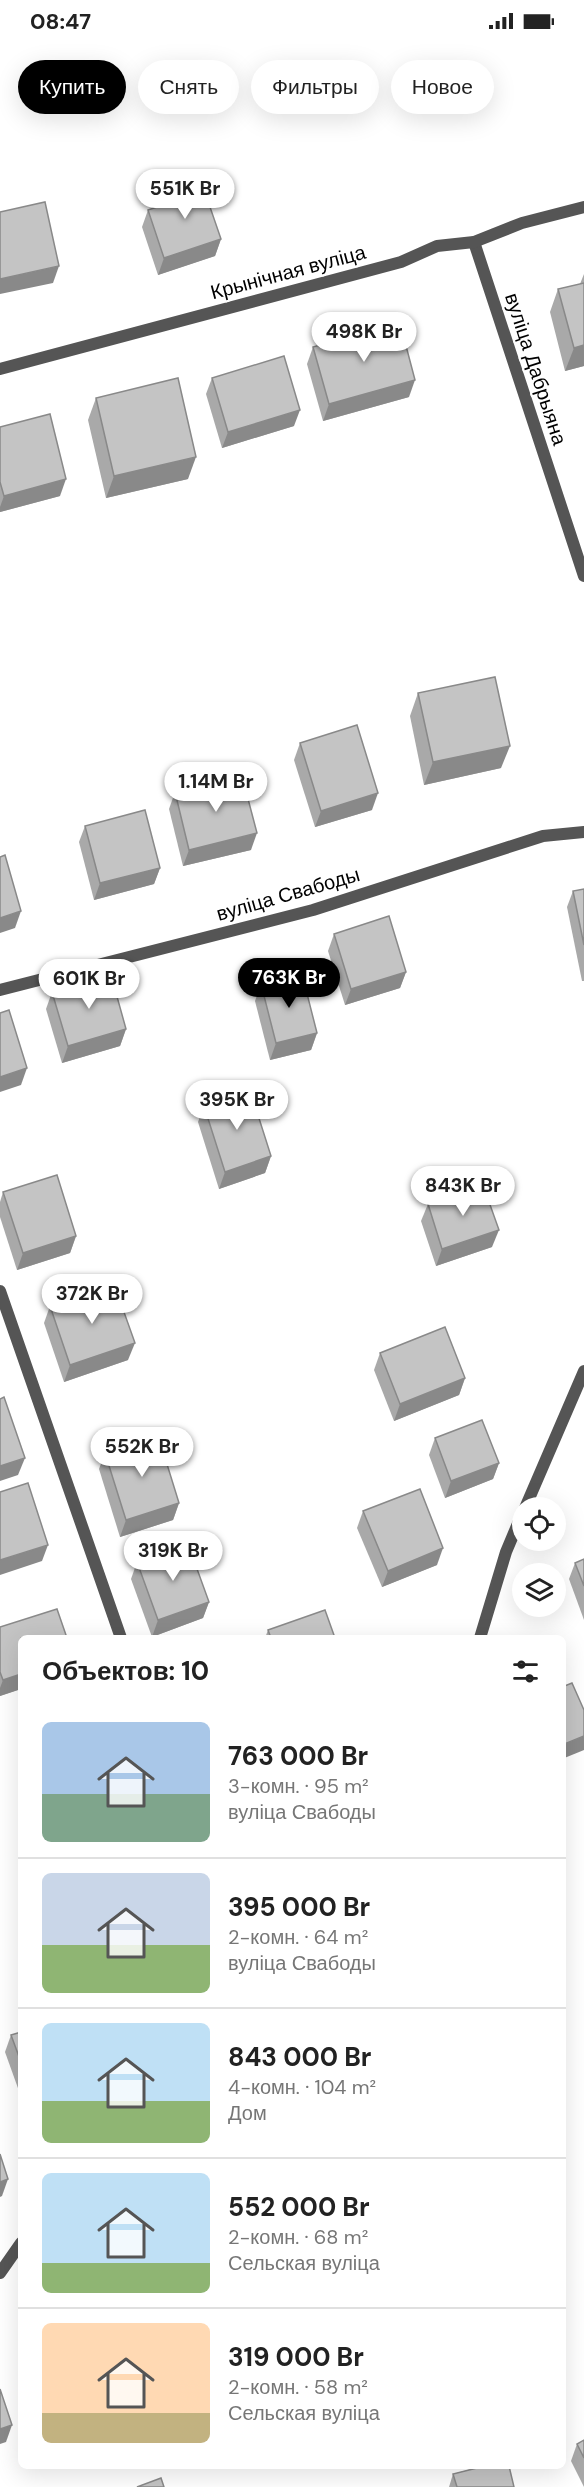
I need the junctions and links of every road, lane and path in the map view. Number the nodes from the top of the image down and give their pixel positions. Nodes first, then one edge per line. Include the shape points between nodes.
1 (584, 207) edge
2 (474, 242) junction
3 (0, 369) edge
4 (584, 576) edge
5 (584, 832) edge
6 (0, 990) edge
7 (0, 1291) edge
8 (584, 1371) edge
9 (530, 1497) edge
10 (512, 1538) edge
11 (120, 1635) edge
12 (481, 1635) edge
13 (18, 2247) edge
14 (0, 2273) edge

1 - 2 street, Крынічная вуліца via 522,223
2 - 3 street, Крынічная вуліца via 437,246 401,262
2 - 4 street, вуліца Дабрыяна
5 - 6 street, вуліца Свабоды via 543,836 313,910
7 - 11 street
8 - 9 street
10 - 12 street
13 - 14 street

